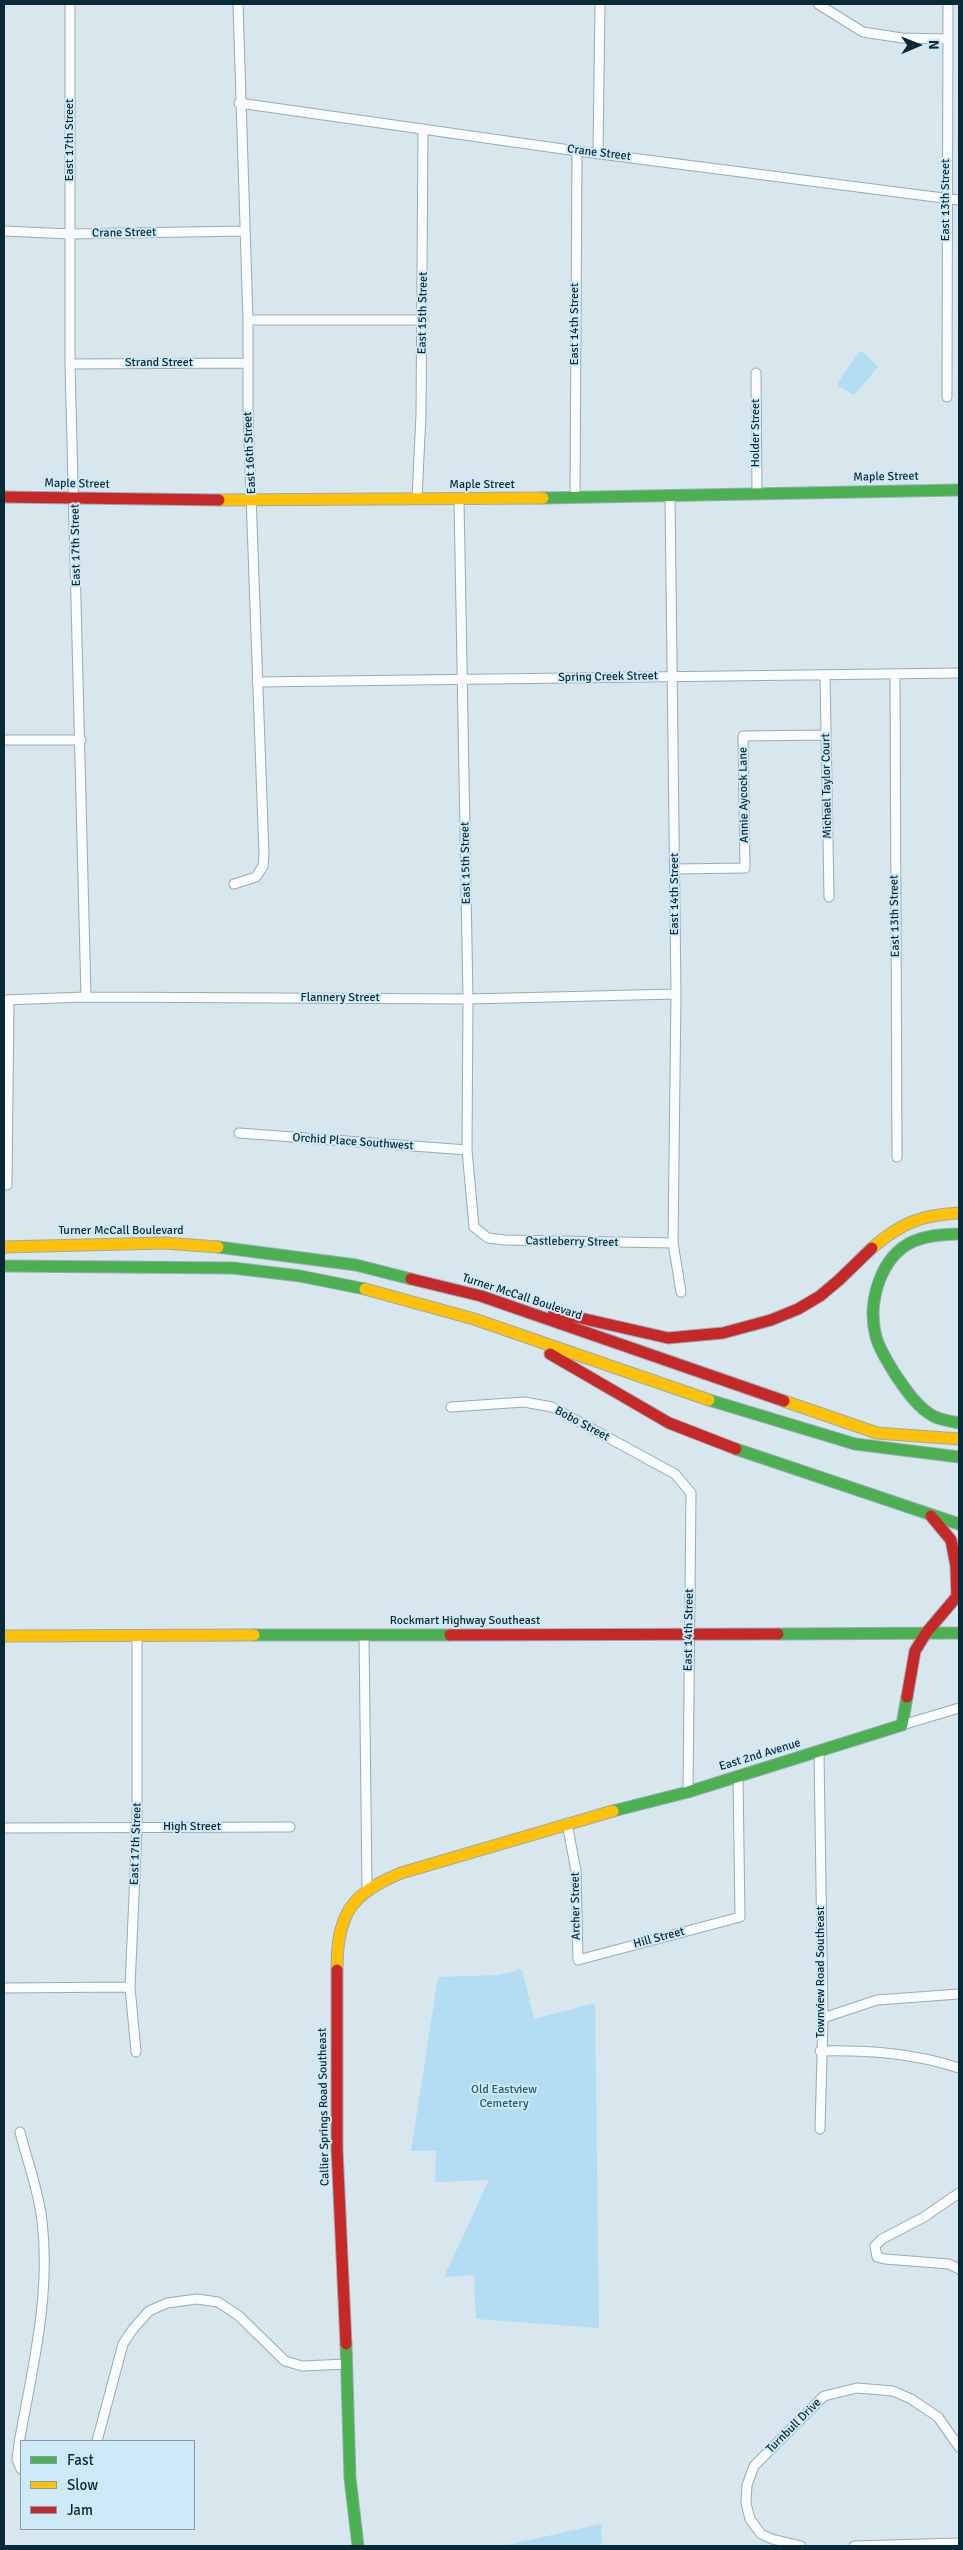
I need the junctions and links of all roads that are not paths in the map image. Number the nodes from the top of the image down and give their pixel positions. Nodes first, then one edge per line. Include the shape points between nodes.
1 (70, 4) edge
2 (238, 4) edge
3 (600, 4) edge
4 (818, 4) edge
5 (948, 4) edge
6 (948, 39) junction
7 (240, 103) junction
8 (423, 129) junction
9 (577, 151) junction
10 (598, 152) junction
11 (946, 198) junction
12 (959, 200) edge
13 (4, 231) edge
14 (245, 231) junction
15 (70, 234) junction
16 (248, 320) junction
17 (423, 320) junction
18 (248, 363) junction
19 (70, 364) junction
20 (756, 373) dead end
21 (947, 397) dead end
22 (959, 490) edge
23 (757, 492) junction
24 (670, 496) junction
25 (4, 497) edge
26 (75, 497) junction
27 (417, 498) junction
28 (575, 498) junction
29 (459, 499) junction
30 (252, 501) junction
31 (959, 673) edge
32 (895, 674) junction
33 (826, 675) junction
34 (673, 677) junction
35 (463, 679) junction
36 (257, 682) junction
37 (826, 735) junction
38 (4, 740) edge
39 (81, 740) junction
40 (675, 869) junction
41 (234, 884) dead end
42 (829, 897) dead end
43 (676, 994) junction
44 (86, 997) junction
45 (468, 999) junction
46 (6, 1000) edge
47 (239, 1133) dead end
48 (467, 1150) junction
49 (897, 1158) dead end
50 (7, 1185) dead end
51 (959, 1213) edge
52 (474, 1228) joint
53 (959, 1234) edge
54 (673, 1244) junction
55 (4, 1247) edge
56 (4, 1266) edge
57 (680, 1292) dead end
58 (482, 1296) junction
59 (523, 1338) junction
60 (451, 1407) dead end
61 (959, 1423) edge
62 (959, 1439) edge
63 (959, 1457) edge
64 (675, 1474) joint
65 (931, 1516) junction
66 (959, 1524) edge
67 (958, 1595) edge
68 (926, 1633) junction
69 (959, 1633) edge
70 (137, 1635) junction
71 (364, 1635) junction
72 (688, 1635) junction
73 (4, 1636) edge
74 (959, 1708) edge
75 (902, 1725) junction
76 (819, 1752) junction
77 (738, 1776) junction
78 (688, 1792) junction
79 (567, 1823) junction
80 (137, 1826) junction
81 (290, 1827) dead end
82 (4, 1828) edge
83 (368, 1889) junction
84 (578, 1960) joint
85 (130, 1986) junction
86 (4, 1988) edge
87 (959, 1994) edge
88 (823, 2018) junction
89 (820, 2051) junction
90 (136, 2052) dead end
91 (959, 2068) edge
92 (820, 2129) dead end
93 (20, 2132) dead end
94 (959, 2193) edge
95 (959, 2269) edge
96 (347, 2364) junction
97 (97, 2440) edge
98 (959, 2447) edge
99 (20, 2466) edge
100 (959, 2543) edge
101 (358, 2546) edge
102 (801, 2546) edge
103 (854, 2546) edge

1 - 15 street, East 17th Street
2 - 7 street, East 16th Street
3 - 10 street
4 - 6 street via 863,32 902,38
5 - 6 street, East 13th Street
6 - 11 street, East 13th Street
7 - 8 street, Crane Street
7 - 14 street, East 16th Street
8 - 9 street, Crane Street
8 - 17 street, East 15th Street
9 - 10 street, Crane Street
9 - 28 street, East 14th Street
10 - 11 street, Crane Street
11 - 12 street, Crane Street
11 - 21 street, East 13th Street
13 - 15 street, Crane Street
14 - 15 street, Crane Street
14 - 16 street, East 16th Street
15 - 19 street, East 17th Street
16 - 17 street
16 - 18 street, East 16th Street
17 - 27 street, East 15th Street
18 - 19 street, Strand Street
18 - 30 street, East 16th Street
19 - 26 street, East 17th Street
20 - 23 street, Holder Street
22 - 23 main road, Maple Street
23 - 24 main road, Maple Street
24 - 28 main road, Maple Street
24 - 34 street, East 14th Street
25 - 26 main road, Maple Street
26 - 30 main road, Maple Street
26 - 39 street, East 17th Street
27 - 29 main road, Maple Street
27 - 30 main road, Maple Street
28 - 29 main road, Maple Street
29 - 35 street, East 15th Street
30 - 36 street, East 16th Street
31 - 32 street, Spring Creek Street
32 - 33 street, Spring Creek Street
32 - 49 street, East 13th Street
33 - 34 street, Spring Creek Street
33 - 37 street, Michael Taylor Court
34 - 35 street, Spring Creek Street
34 - 40 street, East 14th Street
35 - 36 street, Spring Creek Street
35 - 45 street, East 15th Street
36 - 41 street, East 16th Street via 263,866 256,877
37 - 40 street, Annie Aycock Lane via 743,736 745,868
37 - 42 street, Michael Taylor Court
38 - 39 street
39 - 44 street, East 17th Street
40 - 43 street, East 14th Street
43 - 45 street, Flannery Street
43 - 54 street, East 14th Street
44 - 45 street, Flannery Street
44 - 46 street, Flannery Street
45 - 48 street, East 15th Street
46 - 50 street
47 - 48 street, Orchid Place Southwest
48 - 52 street, East 15th Street
51 - 58 main road via 925,1216 899,1225 837,1282 800,1309 774,1320 726,1331 676,1339
52 - 54 street, Castleberry Street via 488,1238 505,1240
53 - 61 main road via 944,1233 913,1241 894,1254 884,1268 877,1289 874,1316 877,1339 887,1362 914,1401 935,1417
54 - 57 street, East 14th Street
55 - 58 main road, Turner McCall Boulevard via 164,1243 224,1247 356,1265
56 - 59 main road via 233,1268 300,1276 368,1290 474,1319
58 - 62 main road, Turner McCall Boulevard via 877,1433
59 - 63 main road via 728,1407 855,1444
59 - 65 main road via 678,1426 715,1442
60 - 64 street, Bobo Street via 537,1402 552,1407
64 - 72 street, East 14th Street via 686,1486 692,1500
65 - 66 main road
65 - 67 main road via 951,1540
67 - 68 main road
68 - 69 main road, Rockmart Highway Southeast
68 - 72 main road, Rockmart Highway Southeast
68 - 75 main road via 915,1651
70 - 71 main road, Rockmart Highway Southeast
70 - 73 main road, Rockmart Highway Southeast
70 - 80 street, East 17th Street
71 - 72 main road, Rockmart Highway Southeast
71 - 83 street
72 - 78 street, East 14th Street
74 - 75 street, East 2nd Avenue
75 - 76 main road, East 2nd Avenue
76 - 77 main road, East 2nd Avenue
76 - 88 street, Townview Road Southeast
77 - 78 main road, East 2nd Avenue
77 - 84 street, Hill Street via 740,1917
78 - 79 main road, East 2nd Avenue
79 - 83 main road, Callier Springs Road Southeast via 401,1873
79 - 84 street, Archer Street via 576,1871
80 - 81 street, High Street
80 - 82 street, High Street
80 - 85 street, East 17th Street
83 - 96 main road, Callier Springs Road Southeast via 346,1910 339,1929 338,1948 337,2149
85 - 86 street
85 - 90 street, East 17th Street
87 - 88 street via 877,2000
88 - 89 street, Townview Road Southeast
89 - 91 street, Townview Road Southeast via 893,2052
89 - 92 street
93 - 99 street via 42,2219 45,2256 44,2300 19,2443
94 - 95 street via 874,2246 877,2257 949,2264
96 - 97 street via 302,2366 285,2361 239,2316 218,2302 198,2299 167,2303 149,2311 123,2344
96 - 101 main road, Callier Springs Road Southeast via 350,2478
98 - 102 street, Turnbull Drive via 938,2417 892,2391 857,2388 824,2396 754,2466 748,2485 746,2502 750,2519 761,2534
100 - 103 street

